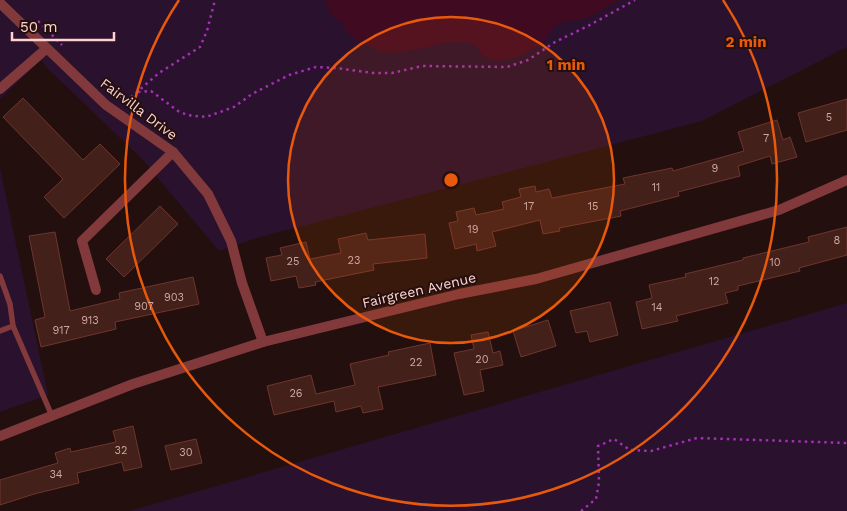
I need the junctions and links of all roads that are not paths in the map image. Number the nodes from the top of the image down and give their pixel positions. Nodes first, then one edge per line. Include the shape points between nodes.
1 (0, 3) edge
2 (46, 48) junction
3 (0, 88) edge
4 (173, 152) junction
5 (847, 180) edge
6 (0, 276) edge
7 (96, 290) dead end
8 (13, 326) junction
9 (0, 331) edge
10 (263, 342) junction
11 (52, 416) junction
12 (0, 436) edge

1 - 2 street, Fairvilla Drive
2 - 3 street
2 - 4 street, Fairvilla Drive via 106,105
4 - 7 street via 82,241
4 - 10 street, Fairvilla Drive via 208,194 231,241
5 - 10 street, Fairgreen Avenue via 779,210 536,280 459,294
6 - 8 lane via 10,304
8 - 9 lane
8 - 11 lane
10 - 11 street, Fairgreen Avenue via 133,384
11 - 12 street, Fairgreen Avenue

